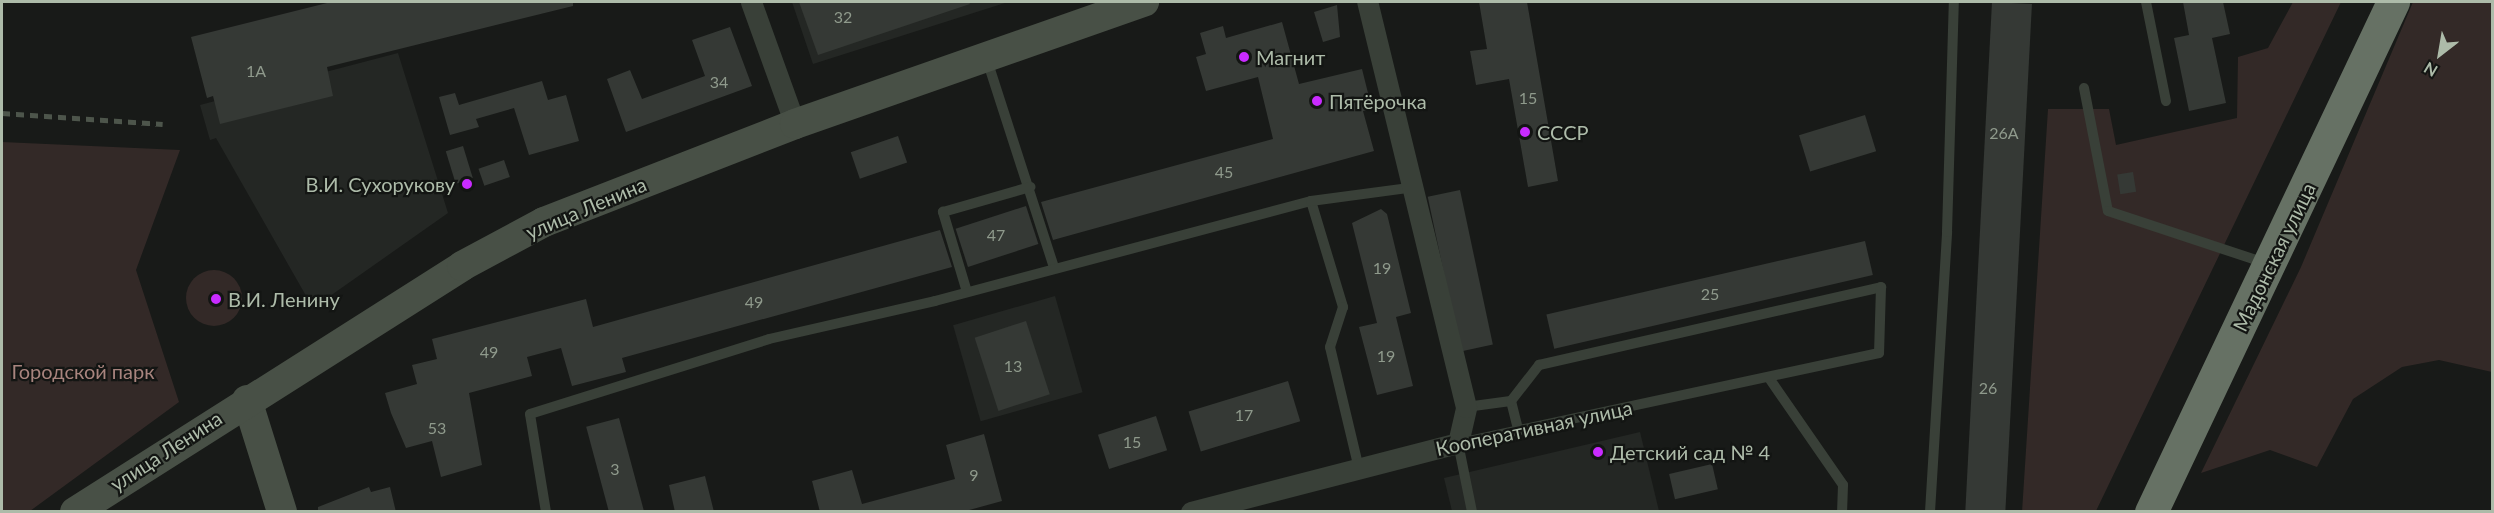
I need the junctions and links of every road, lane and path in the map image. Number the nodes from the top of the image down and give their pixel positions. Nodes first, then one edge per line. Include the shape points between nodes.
1 (752, 2) edge
2 (1144, 2) edge
3 (1367, 2) edge
4 (1954, 2) edge
5 (2146, 2) edge
6 (2393, 2) edge
7 (987, 60) junction
8 (2084, 88) dead end
9 (2166, 101) dead end
10 (795, 124) junction
11 (1030, 187) junction
12 (1409, 188) junction
13 (1311, 201) junction
14 (2271, 265) junction
15 (1054, 268) junction
16 (967, 292) junction
17 (1769, 378) junction
18 (248, 400) junction
19 (1511, 401) junction
20 (1466, 407) junction
21 (1518, 429) junction
22 (1458, 443) junction
23 (1359, 469) junction
24 (2160, 502) edge
25 (75, 512) edge
26 (282, 512) edge
27 (546, 512) edge
28 (1191, 512) edge
29 (1472, 512) edge
30 (1842, 512) edge
31 (1930, 512) edge

1 - 10 street
2 - 7 main road, улица Ленина
3 - 12 street
4 - 31 lane via 1947,232
5 - 9 lane
6 - 14 highway, Мадонская улица
7 - 10 main road, улица Ленина
7 - 11 lane
8 - 14 lane via 2108,211
10 - 18 main road, улица Ленина via 544,222 462,266
11 - 15 lane
11 - 16 lane via 943,212
12 - 13 lane
12 - 20 street
13 - 15 lane
13 - 23 lane via 1343,307 1330,348
14 - 24 highway, Мадонская улица
15 - 16 lane
16 - 27 lane via 769,339 530,414
17 - 19 lane, Кооперативная улица via 1879,353 1881,287 1539,365
17 - 21 lane, Кооперативная улица
17 - 30 lane via 1844,485
18 - 25 main road, улица Ленина
18 - 26 main road
19 - 20 lane
19 - 21 lane
20 - 22 street
21 - 22 lane, Кооперативная улица
22 - 23 street, Кооперативная улица
22 - 29 lane
23 - 28 street, Кооперативная улица

